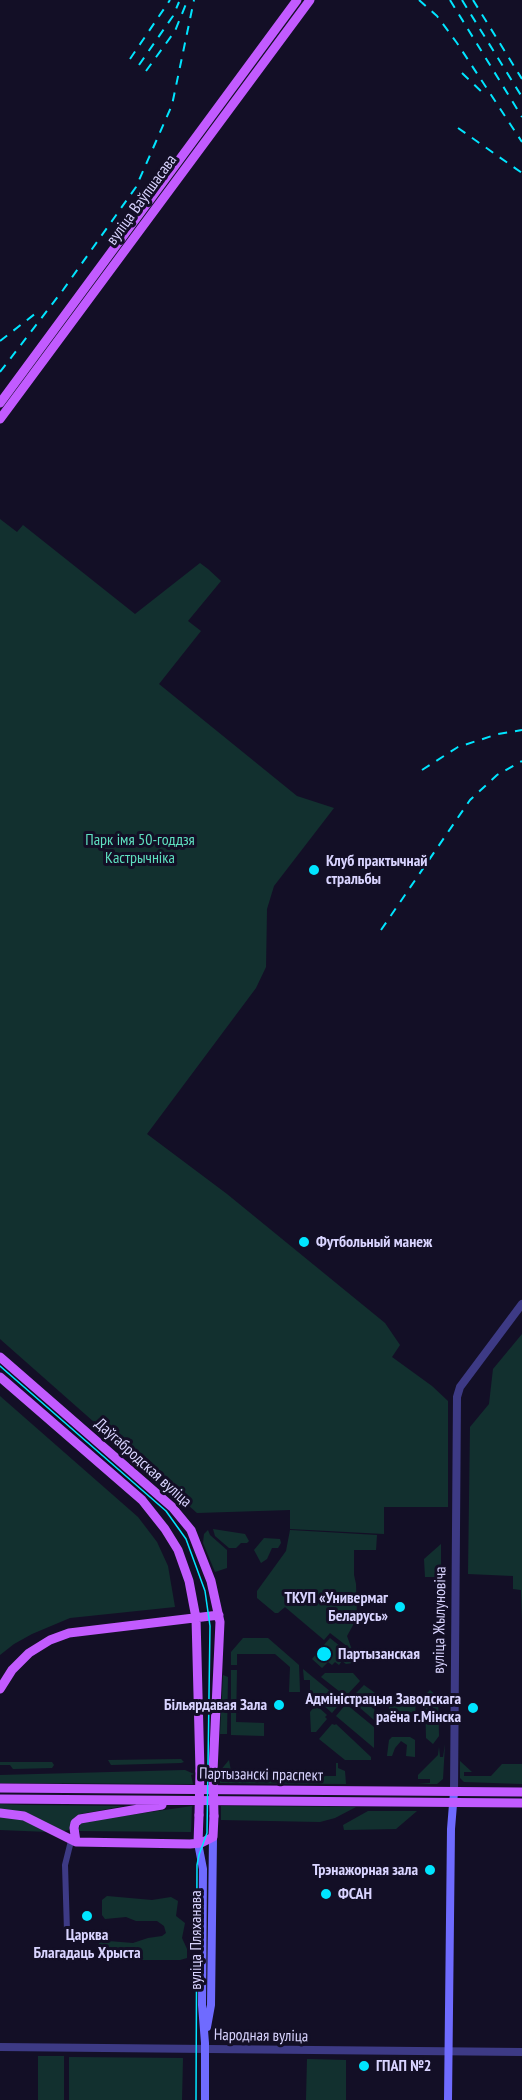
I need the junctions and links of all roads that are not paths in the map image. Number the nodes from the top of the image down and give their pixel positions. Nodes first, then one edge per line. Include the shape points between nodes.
1 (297, 0) edge
2 (310, 0) edge
3 (0, 403) edge
4 (0, 419) edge
5 (522, 1304) edge
6 (0, 1357) edge
7 (0, 1377) edge
8 (219, 1615) junction
9 (195, 1618) junction
10 (0, 1689) edge
11 (214, 1760) junction
12 (200, 1768) junction
13 (0, 1788) edge
14 (454, 1792) junction
15 (522, 1792) edge
16 (0, 1799) edge
17 (187, 1800) junction
18 (453, 1803) junction
19 (522, 1803) edge
20 (0, 1813) edge
21 (213, 1837) junction
22 (73, 1841) junction
23 (198, 1843) junction
24 (67, 1931) dead end
25 (205, 2046) junction
26 (0, 2047) edge
27 (448, 2052) junction
28 (522, 2052) edge
29 (205, 2100) edge
30 (448, 2100) edge

1 - 3 main road, вуліца Ваўпшасава
2 - 4 main road, вуліца Ваўпшасава
5 - 14 street, вуліца Жылуновіча via 460,1387 457,1397
6 - 8 main road, Даўгабродская вуліца via 184,1520 200,1548
7 - 9 main road, Даўгабродская вуліца via 153,1512 184,1565
8 - 9 main road
8 - 11 main road, Даўгабродская вуліца
9 - 10 main road via 60,1636 21,1660
9 - 12 main road, Даўгабродская вуліца
11 - 12 main road
11 - 21 main road, Даўгабродская вуліца, bridge
12 - 23 main road, Даўгабродская вуліца, bridge
13 - 14 main road, Партызанскі праспект
14 - 15 main road, Партызанскі праспект
14 - 18 main road, вуліца Жылуновіча
16 - 17 main road, Партызанскі праспект
17 - 18 main road, Партызанскі праспект
17 - 22 main road via 80,1819 75,1823
18 - 19 main road, Партызанскі праспект
18 - 27 main road, вуліца Жылуновіча
20 - 22 main road via 24,1816
21 - 23 main road
21 - 25 main road, вуліца Пляханава via 211,2004
22 - 23 main road
22 - 24 street via 66,1864
23 - 25 main road, вуліца Пляханава via 203,1869
25 - 26 street, Народная вуліца
25 - 27 street, Народная вуліца
25 - 29 main road, вуліца Пляханава
27 - 28 street, Народная вуліца
27 - 30 main road, вуліца Жылуновіча

